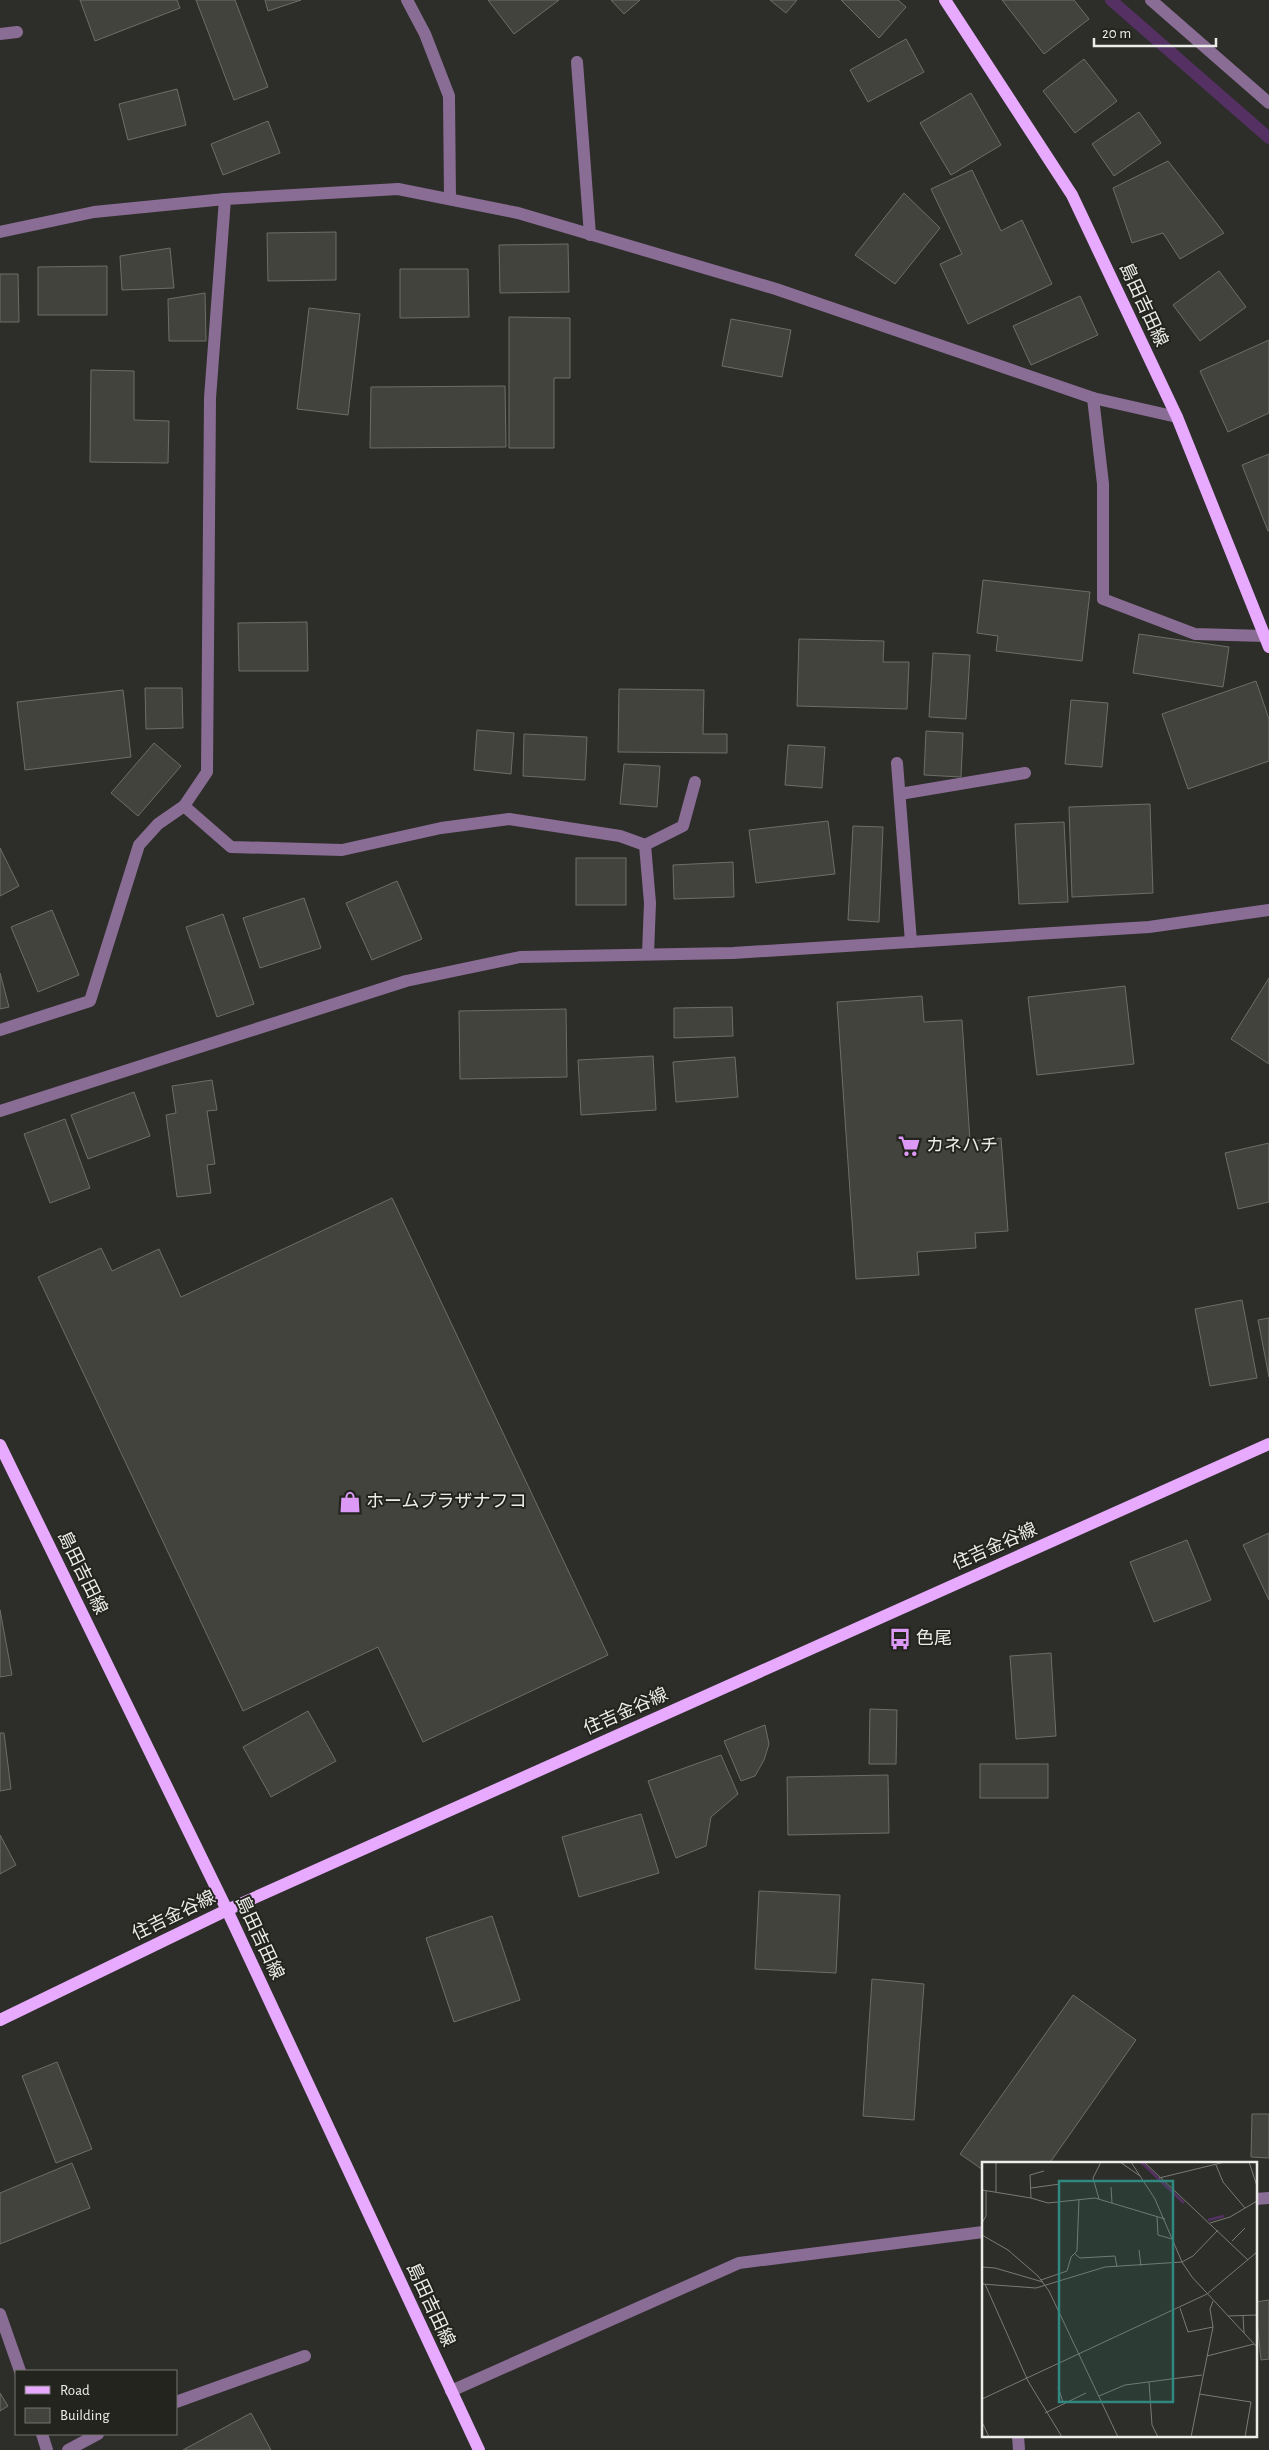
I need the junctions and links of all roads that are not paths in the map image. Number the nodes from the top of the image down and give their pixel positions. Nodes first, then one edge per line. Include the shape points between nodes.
1 (407, 0) edge
2 (945, 0) edge
3 (1151, 0) edge
4 (16, 32) dead end
5 (0, 34) edge
6 (577, 62) dead end
7 (1269, 103) edge
8 (225, 199) junction
9 (450, 199) junction
10 (0, 232) edge
11 (590, 235) junction
12 (1093, 398) junction
13 (1177, 417) junction
14 (1267, 641) edge
15 (897, 763) dead end
16 (1025, 773) dead end
17 (695, 782) dead end
18 (900, 794) junction
19 (184, 806) junction
20 (645, 845) junction
21 (1269, 910) edge
22 (911, 942) junction
23 (648, 954) junction
24 (0, 1030) edge
25 (0, 1111) edge
26 (1269, 1444) edge
27 (0, 1445) edge
28 (227, 1910) junction
29 (0, 2020) edge
30 (1269, 2198) edge
31 (1256, 2199) edge
32 (982, 2232) edge
33 (0, 2314) edge
34 (305, 2356) dead end
35 (20, 2370) edge
36 (451, 2391) junction
37 (178, 2401) edge
38 (42, 2435) edge
39 (96, 2435) edge
40 (47, 2450) edge
41 (68, 2450) edge
42 (478, 2450) edge

1 - 9 street via 425,34 449,96
2 - 13 main road, 島田吉田線 via 1072,195
3 - 7 street
4 - 5 street
6 - 11 street
8 - 9 street via 398,188
8 - 10 street via 94,212
8 - 19 street via 210,398 208,772
9 - 11 street via 518,213
11 - 12 street via 776,289
12 - 13 street
12 - 14 street via 1103,484 1103,599 1195,634
13 - 14 main road, 島田吉田線
15 - 18 street
16 - 18 street
17 - 20 street via 683,826
18 - 22 street
19 - 20 street via 231,847 342,850 441,828 509,818 620,836
19 - 24 street via 158,824 139,845 90,1000
20 - 23 street via 650,903
21 - 22 street via 1149,927
22 - 23 street via 733,953
23 - 25 street via 520,957 406,982
26 - 28 main road, 住吉金谷線
27 - 28 main road, 島田吉田線
28 - 29 main road, 住吉金谷線
28 - 36 main road, 島田吉田線
30 - 31 street
32 - 36 street via 739,2263
33 - 35 street
34 - 37 street
36 - 42 main road, 島田吉田線
38 - 40 street
39 - 41 street

